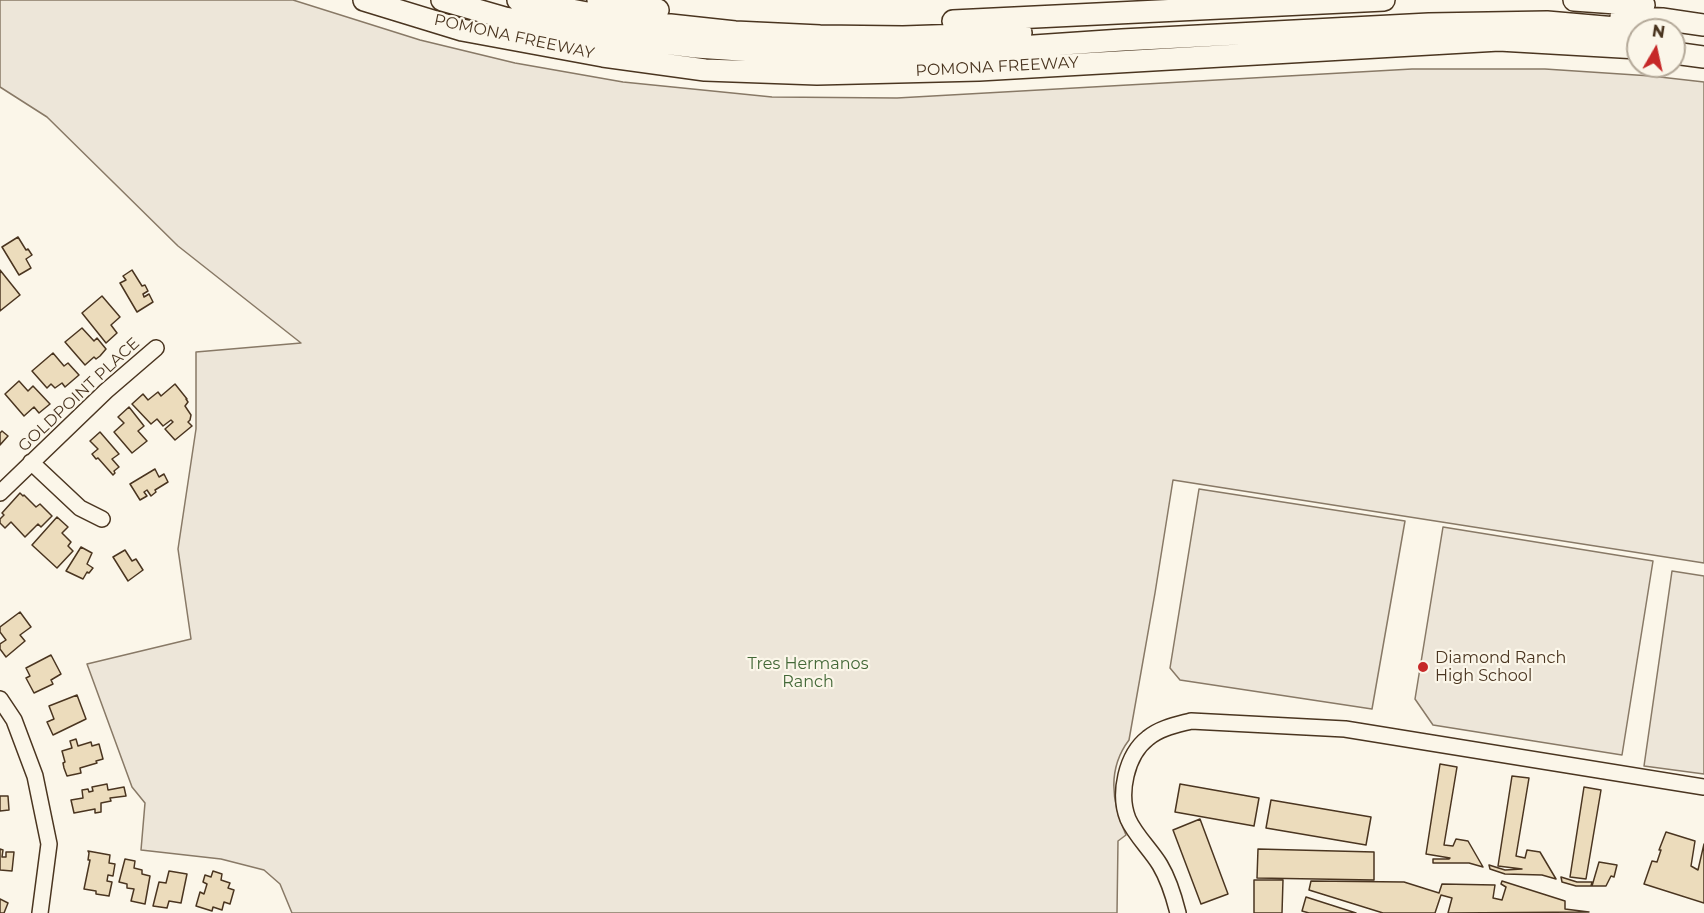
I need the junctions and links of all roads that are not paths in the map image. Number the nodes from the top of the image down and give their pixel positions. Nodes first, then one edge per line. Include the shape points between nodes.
1 (364, 0) edge
2 (442, 0) edge
3 (518, 0) edge
4 (598, 0) edge
5 (1384, 0) edge
6 (1575, 0) edge
7 (1704, 12) edge
8 (1704, 25) edge
9 (1626, 29) edge
10 (1686, 35) edge
11 (1704, 37) edge
12 (1626, 47) edge
13 (1686, 55) edge
14 (1704, 57) edge
15 (156, 348) dead end
16 (31, 462) junction
17 (0, 493) edge
18 (102, 519) dead end
19 (0, 699) edge
20 (1704, 787) edge
21 (40, 913) edge
22 (1178, 913) edge

1 - 12 highway, POMONA FREEWAY via 462,30 603,56 716,70 818,74 979,70 1499,40
2 - 9 highway via 505,18 599,35 784,53 975,50 1429,24 1547,22
3 - 8 highway via 624,20 820,36 1007,34 1462,12 1542,12
4 - 5 highway via 692,15 786,23 897,24
6 - 7 highway
10 - 11 highway
13 - 14 highway
15 - 16 street, GOLDPOINT PLACE
16 - 17 street, GOLDPOINT PLACE
16 - 18 street via 80,508
19 - 21 street via 14,720 36,776 49,844
20 - 22 street via 1345,729 1191,721 1167,727 1148,738 1126,774 1124,797 1128,819 1161,866

